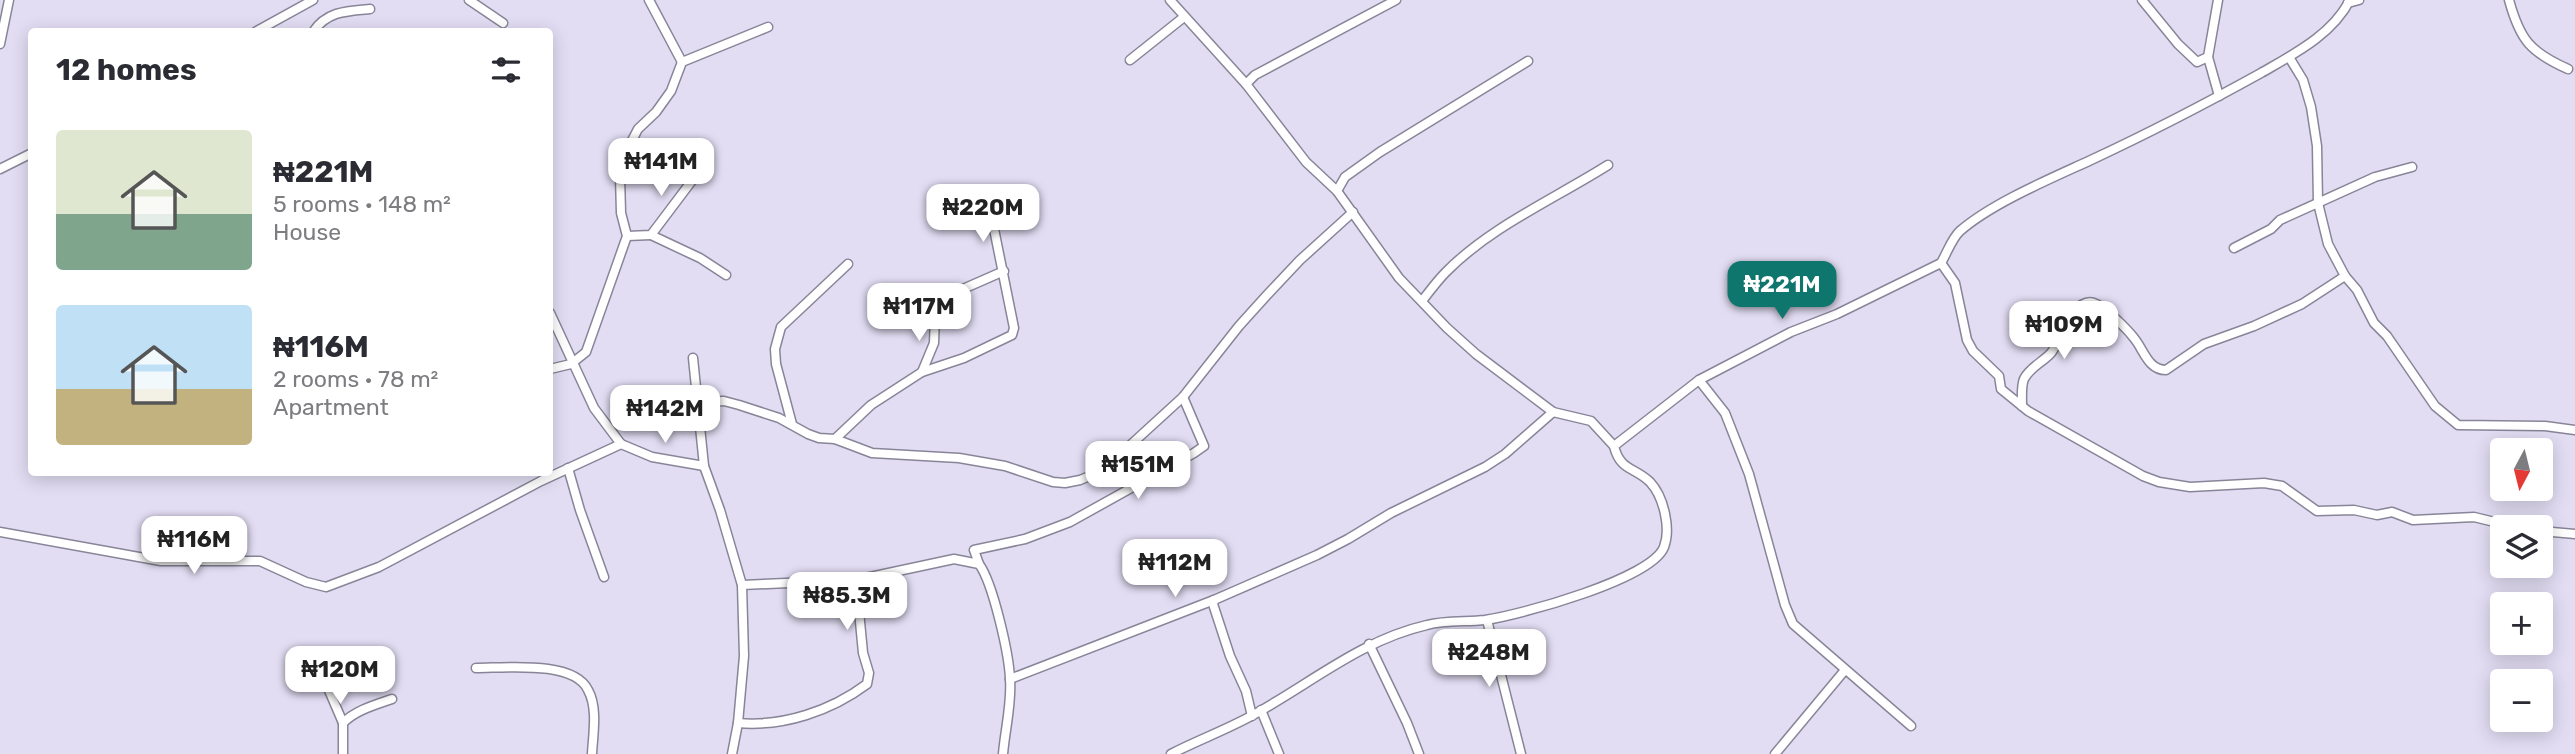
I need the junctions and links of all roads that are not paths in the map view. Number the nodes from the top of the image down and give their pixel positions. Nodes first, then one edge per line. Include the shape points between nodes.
1 (9, 0) edge
2 (313, 0) edge
3 (468, 0) edge
4 (649, 0) edge
5 (1170, 0) edge
6 (2142, 0) edge
7 (2218, 0) edge
8 (2359, 0) edge
9 (2508, 0) edge
10 (1396, 1) edge
11 (2349, 1) edge
12 (370, 9) dead end
13 (1184, 18) junction
14 (503, 23) dead end
15 (768, 27) dead end
16 (262, 28) edge
17 (316, 28) edge
18 (0, 44) edge
19 (2208, 57) junction
20 (2289, 57) junction
21 (1130, 60) dead end
22 (1528, 61) dead end
23 (682, 62) junction
24 (2568, 69) dead end
25 (1246, 84) junction
26 (2219, 96) junction
27 (28, 155) edge
28 (1608, 165) dead end
29 (2412, 167) dead end
30 (0, 169) edge
31 (700, 170) dead end
32 (1337, 191) junction
33 (2318, 203) junction
34 (990, 209) dead end
35 (1353, 212) junction
36 (650, 234) junction
37 (627, 236) junction
38 (2234, 248) dead end
39 (1941, 263) junction
40 (848, 264) dead end
41 (1004, 271) junction
42 (726, 275) dead end
43 (2345, 276) junction
44 (1422, 301) junction
45 (553, 318) edge
46 (693, 358) dead end
47 (571, 364) junction
48 (553, 368) edge
49 (922, 372) junction
50 (1699, 380) junction
51 (1183, 397) junction
52 (696, 402) junction
53 (2022, 406) junction
54 (1553, 412) junction
55 (792, 424) junction
56 (2575, 430) edge
57 (835, 439) junction
58 (621, 444) junction
59 (1614, 446) junction
60 (704, 466) junction
61 (568, 468) junction
62 (553, 476) edge
63 (553, 476) edge
64 (2490, 521) edge
65 (0, 532) edge
66 (2553, 532) edge
67 (2575, 534) edge
68 (979, 565) junction
69 (604, 577) dead end
70 (856, 580) junction
71 (742, 585) junction
72 (1214, 600) junction
73 (1487, 620) junction
74 (1369, 644) junction
75 (476, 668) dead end
76 (1844, 670) junction
77 (1010, 679) junction
78 (328, 688) dead end
79 (393, 699) dead end
80 (1261, 710) junction
81 (1252, 716) junction
82 (343, 723) junction
83 (738, 723) junction
84 (1911, 726) dead end
85 (343, 754) edge
86 (592, 754) edge
87 (732, 754) edge
88 (1003, 754) edge
89 (1171, 754) edge
90 (1279, 754) edge
91 (1419, 754) edge
92 (1521, 754) edge
93 (1775, 754) edge

1 - 18 street
2 - 16 street
3 - 14 street
4 - 23 street
5 - 13 street
6 - 19 street via 2197,62
7 - 19 street
8 - 11 street
9 - 24 street via 2516,28 2539,56
10 - 25 street via 1255,75
11 - 20 street via 2338,21
12 - 17 street via 336,12
13 - 21 street
13 - 25 street
15 - 23 street
19 - 26 street
20 - 26 street
20 - 33 street via 2303,80 2311,107
22 - 32 street via 1380,152 1345,177
23 - 37 street via 671,91 638,129 626,152 620,176
25 - 32 street via 1306,162
26 - 39 street via 1985,214 1959,232
27 - 30 street
28 - 44 street via 1542,202 1475,248 1446,272
29 - 33 street via 2375,177
31 - 36 street
32 - 35 street
33 - 38 street
33 - 43 street via 2328,244
34 - 41 street
35 - 44 street via 1399,278
35 - 51 street via 1260,303
36 - 37 street
36 - 42 street
37 - 47 street via 586,352
39 - 50 street
39 - 53 street via 1955,283 1973,351 1998,376 2001,389
40 - 55 street via 781,327 776,364
41 - 49 street via 938,304 934,343
41 - 49 street via 1012,335
43 - 53 street via 2302,304 2204,344 2166,370 2152,366 2135,339 2102,308 2086,302 2069,319 2051,354 2023,381
43 - 56 street via 2435,406 2458,425
44 - 54 street via 1476,354
45 - 47 street
46 - 52 street
47 - 48 street
47 - 58 street via 594,408
49 - 57 street via 871,404
50 - 59 street
50 - 76 street via 1725,413 1749,474 1793,624
51 - 57 street via 1102,471 1065,483 959,458 872,453
51 - 68 street via 1203,446 1070,522 1025,539 974,550
52 - 55 street via 724,401
52 - 60 street
53 - 64 street via 2121,465 2159,482 2190,487 2264,483 2282,486 2317,511
54 - 59 street via 1591,421
54 - 72 street via 1485,467 1317,555
55 - 57 street via 819,438
58 - 60 street via 663,460
58 - 61 street
59 - 73 street via 1620,463 1650,483 1664,510 1667,529 1658,558 1618,581
60 - 71 street
61 - 62 street
61 - 69 street
63 - 65 street via 379,567 326,587 260,561 161,561
66 - 67 street
68 - 70 street via 954,559
68 - 77 street via 994,599
70 - 71 street
70 - 83 street via 867,684 828,707 795,719 762,726
71 - 83 street via 744,656
72 - 77 street
72 - 81 street
73 - 74 street via 1427,625
73 - 92 street
74 - 80 street
74 - 91 street
75 - 86 street via 553,669 580,679 589,690 594,709
76 - 84 street
76 - 93 street
77 - 88 street
78 - 82 street
79 - 82 street via 366,708
80 - 81 street
80 - 90 street
81 - 89 street
82 - 85 street
83 - 87 street

